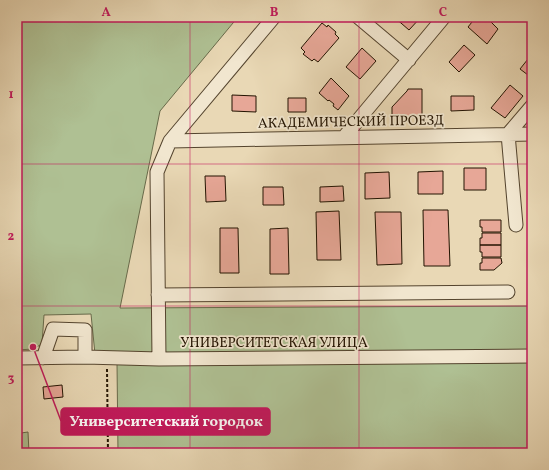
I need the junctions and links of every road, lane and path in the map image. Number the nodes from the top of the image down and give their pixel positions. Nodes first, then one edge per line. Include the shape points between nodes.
1 (274, 17) edge
2 (358, 17) edge
3 (444, 17) edge
4 (408, 60) junction
5 (532, 106) edge
6 (508, 134) junction
7 (532, 134) edge
8 (344, 137) junction
9 (170, 141) junction
10 (516, 225) dead end
11 (508, 292) dead end
12 (158, 295) junction
13 (532, 356) edge
14 (85, 357) junction
15 (17, 358) edge
16 (43, 358) junction
17 (107, 358) junction
18 (159, 359) junction
19 (108, 453) edge

1 - 9 street
2 - 4 street
3 - 4 street
4 - 8 street
5 - 6 street
6 - 7 street, АКАДЕМИЧЕСКИЙ ПРОЕЗД
6 - 8 street, АКАДЕМИЧЕСКИЙ ПРОЕЗД
6 - 10 street
8 - 9 street, АКАДЕМИЧЕСКИЙ ПРОЕЗД
9 - 12 street via 157,172
11 - 12 street
12 - 18 street
13 - 18 street, УНИВЕРСИТЕТСКАЯ УЛИЦА
14 - 16 street, УНИВЕРСИТЕТСКАЯ УЛИЦА
14 - 16 street via 85,330 53,329
14 - 17 street, УНИВЕРСИТЕТСКАЯ УЛИЦА
15 - 16 street, УНИВЕРСИТЕТСКАЯ УЛИЦА
17 - 18 street, УНИВЕРСИТЕТСКАЯ УЛИЦА
17 - 19 path

